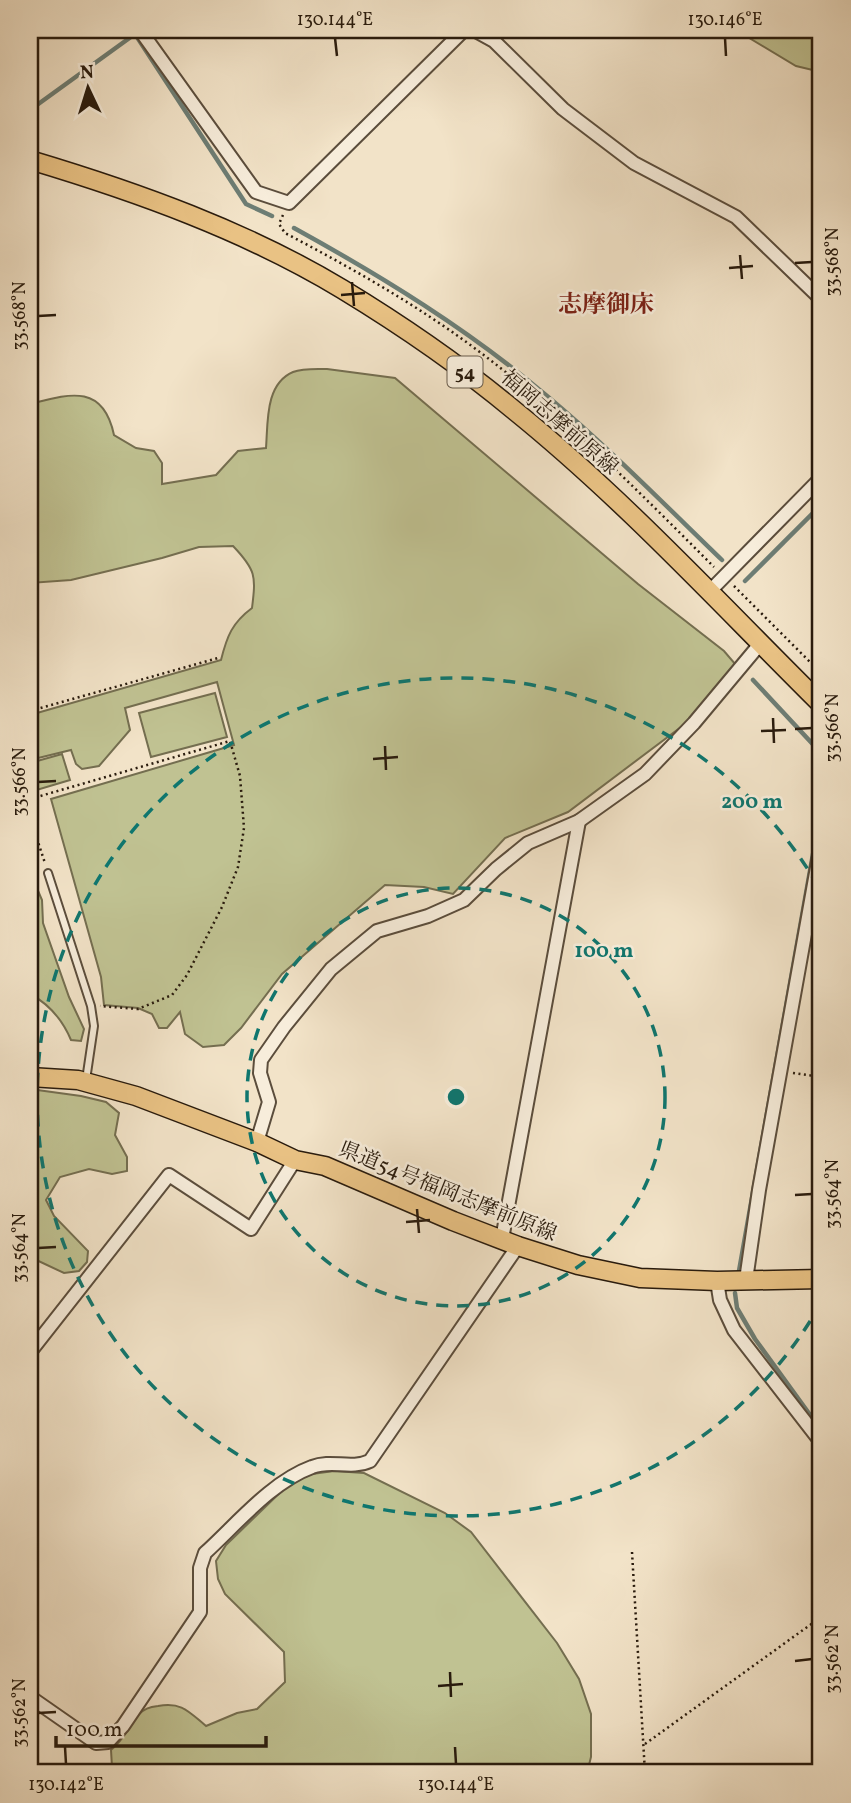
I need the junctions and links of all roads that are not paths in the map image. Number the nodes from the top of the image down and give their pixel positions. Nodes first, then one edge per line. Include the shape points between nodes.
1 (140, 30) edge
2 (464, 30) edge
3 (474, 30) edge
4 (30, 160) edge
5 (821, 299) edge
6 (821, 478) edge
7 (709, 592) junction
8 (760, 644) junction
9 (821, 704) edge
10 (579, 821) junction
11 (821, 845) edge
12 (48, 873) road end
13 (30, 1077) edge
14 (85, 1082) junction
15 (257, 1142) junction
16 (295, 1160) junction
17 (510, 1242) junction
18 (821, 1279) edge
19 (746, 1280) junction
20 (717, 1281) junction
21 (30, 1352) edge
22 (821, 1442) edge
23 (30, 1697) edge

1 - 2 street via 256,192 289,203
3 - 5 street via 494,41 563,109 634,163 736,217
4 - 7 main road, 福岡志摩前原線 / 54 via 162,204 341,288 431,346 518,413
6 - 7 street
7 - 8 main road, 福岡志摩前原線 / 54
8 - 9 main road, 福岡志摩前原線 / 54
8 - 10 street via 645,774
10 - 15 street via 528,844 464,900 377,931 331,969 261,1060 268,1102
10 - 17 street
11 - 19 street
12 - 14 lane via 91,1006 94,1026
13 - 14 main road, 県道54号福岡志摩前原線
14 - 15 main road, 県道54号福岡志摩前原線 via 136,1096
15 - 16 main road, 県道54号福岡志摩前原線
16 - 17 main road, 県道54号福岡志摩前原線 via 325,1166
16 - 21 street via 251,1229 169,1175
17 - 20 main road, 県道54号福岡志摩前原線 via 578,1265 640,1278
17 - 23 street via 370,1461 358,1467 314,1466 284,1479 205,1553 200,1612 108,1742 96,1743
18 - 19 main road, 県道54号福岡志摩前原線
19 - 20 main road, 県道54号福岡志摩前原線
20 - 22 street via 720,1300 734,1329

